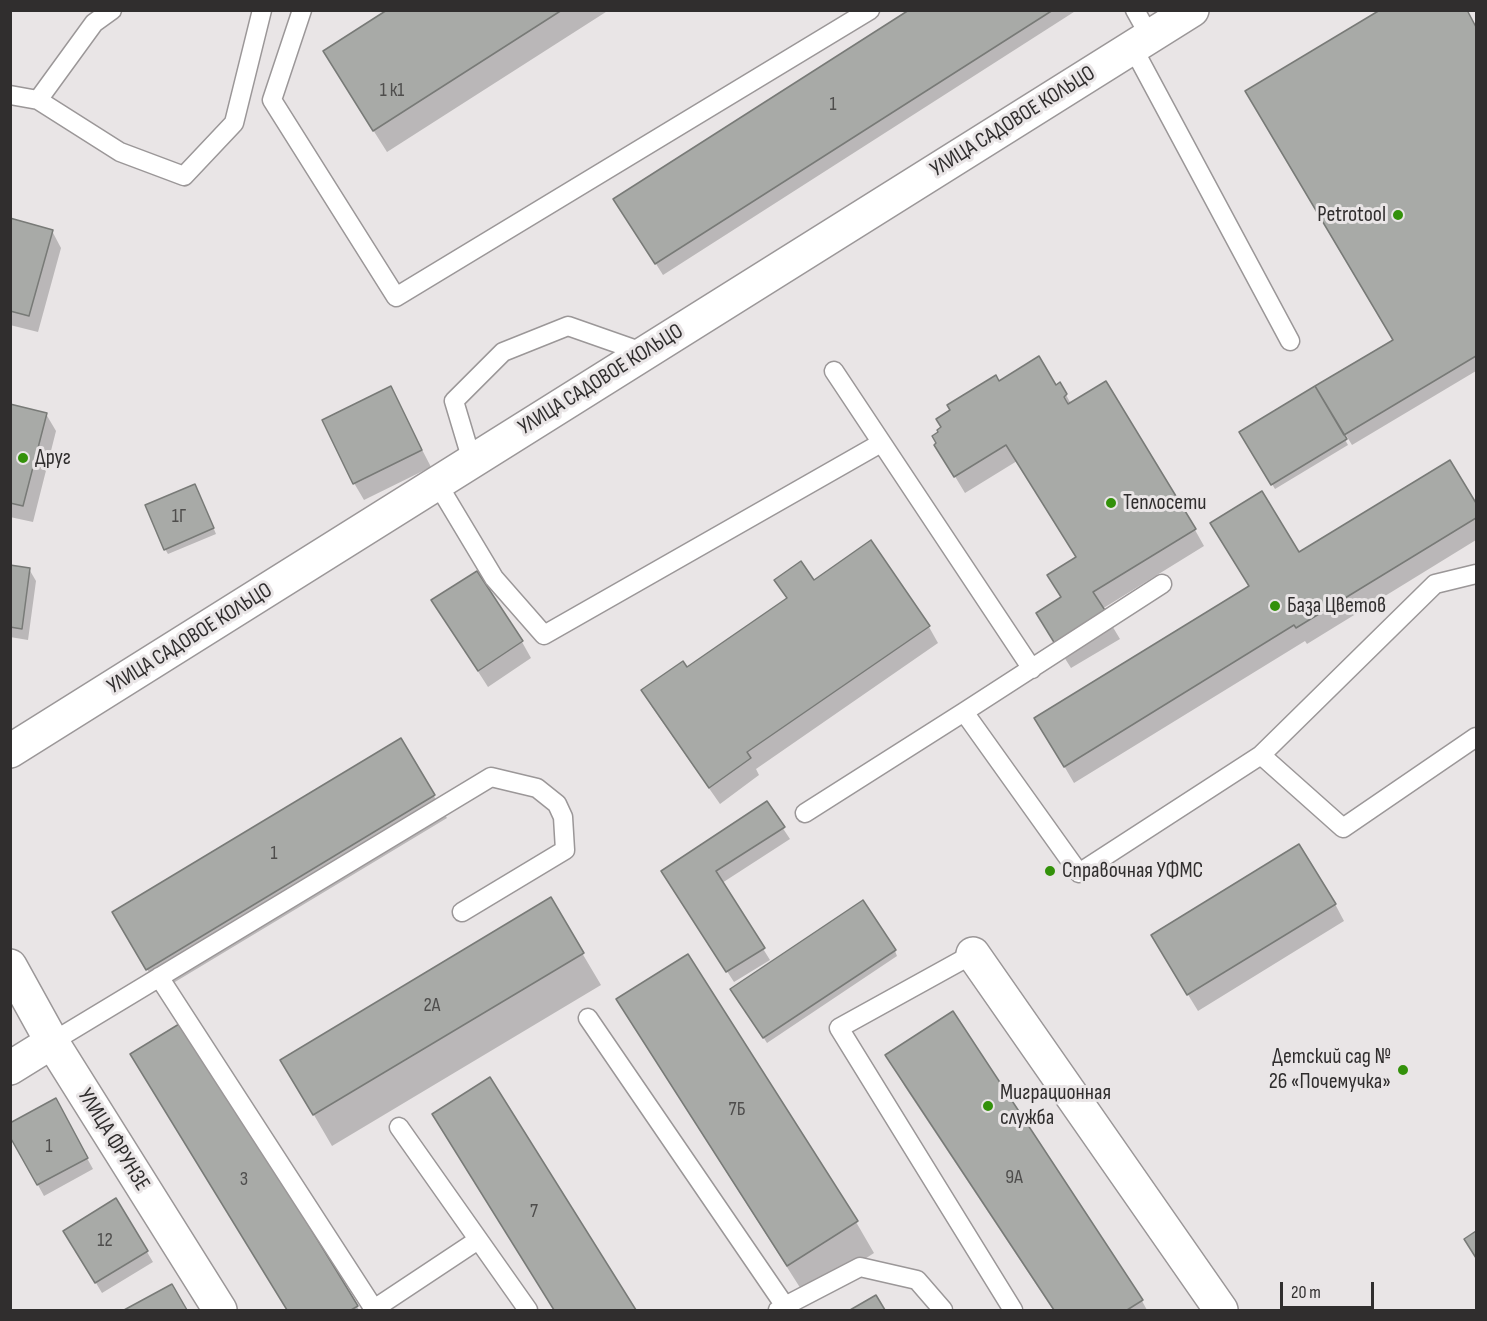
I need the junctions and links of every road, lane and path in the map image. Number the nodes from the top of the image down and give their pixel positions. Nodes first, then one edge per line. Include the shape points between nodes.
1 (112, 10) edge
2 (262, 10) edge
3 (302, 10) edge
4 (870, 10) edge
5 (1192, 10) edge
6 (1139, 32) edge
7 (10, 95) edge
8 (38, 100) junction
9 (1290, 341) dead end
10 (645, 353) junction
11 (834, 371) dead end
12 (881, 443) junction
13 (472, 461) junction
14 (437, 483) junction
15 (1476, 574) edge
16 (1162, 584) dead end
17 (1032, 669) junction
18 (964, 712) junction
19 (1476, 737) edge
20 (10, 751) edge
21 (1261, 755) junction
22 (804, 813) dead end
23 (462, 912) dead end
24 (973, 954) joint
25 (10, 966) edge
26 (159, 977) junction
27 (588, 1018) dead end
28 (52, 1042) junction
29 (10, 1068) edge
30 (399, 1127) dead end
31 (478, 1240) junction
32 (782, 1308) edge
33 (1213, 1308) edge
34 (373, 1310) edge
35 (220, 1311) edge
36 (528, 1311) edge
37 (944, 1311) edge
38 (1014, 1311) edge

1 - 8 lane via 94,23
2 - 8 lane via 234,123 184,176 120,152
3 - 4 lane via 272,100 396,297
5 - 6 main road, УЛИЦА САДОВОЕ КОЛЬЦО
6 - 9 lane
6 - 10 main road, УЛИЦА САДОВОЕ КОЛЬЦО
7 - 8 lane
10 - 13 main road, УЛИЦА САДОВОЕ КОЛЬЦО
10 - 13 lane via 568,326 503,352 454,401
11 - 12 lane
12 - 14 lane via 544,635 494,578
12 - 17 lane
13 - 14 main road, УЛИЦА САДОВОЕ КОЛЬЦО
14 - 20 main road, УЛИЦА САДОВОЕ КОЛЬЦО
15 - 21 lane via 1435,584
16 - 17 lane
17 - 18 lane
18 - 21 lane via 1079,873
18 - 22 lane
19 - 21 lane via 1343,828
23 - 26 lane via 565,850 563,817 556,804 537,788 491,777
24 - 33 main road
24 - 38 lane via 839,1028
25 - 28 main road, УЛИЦА ФРУНЗЕ
26 - 28 lane
26 - 34 lane
27 - 32 lane
28 - 29 main road
28 - 35 main road, УЛИЦА ФРУНЗЕ
30 - 31 lane
31 - 34 lane
31 - 36 lane
32 - 37 lane via 860,1267 917,1280

